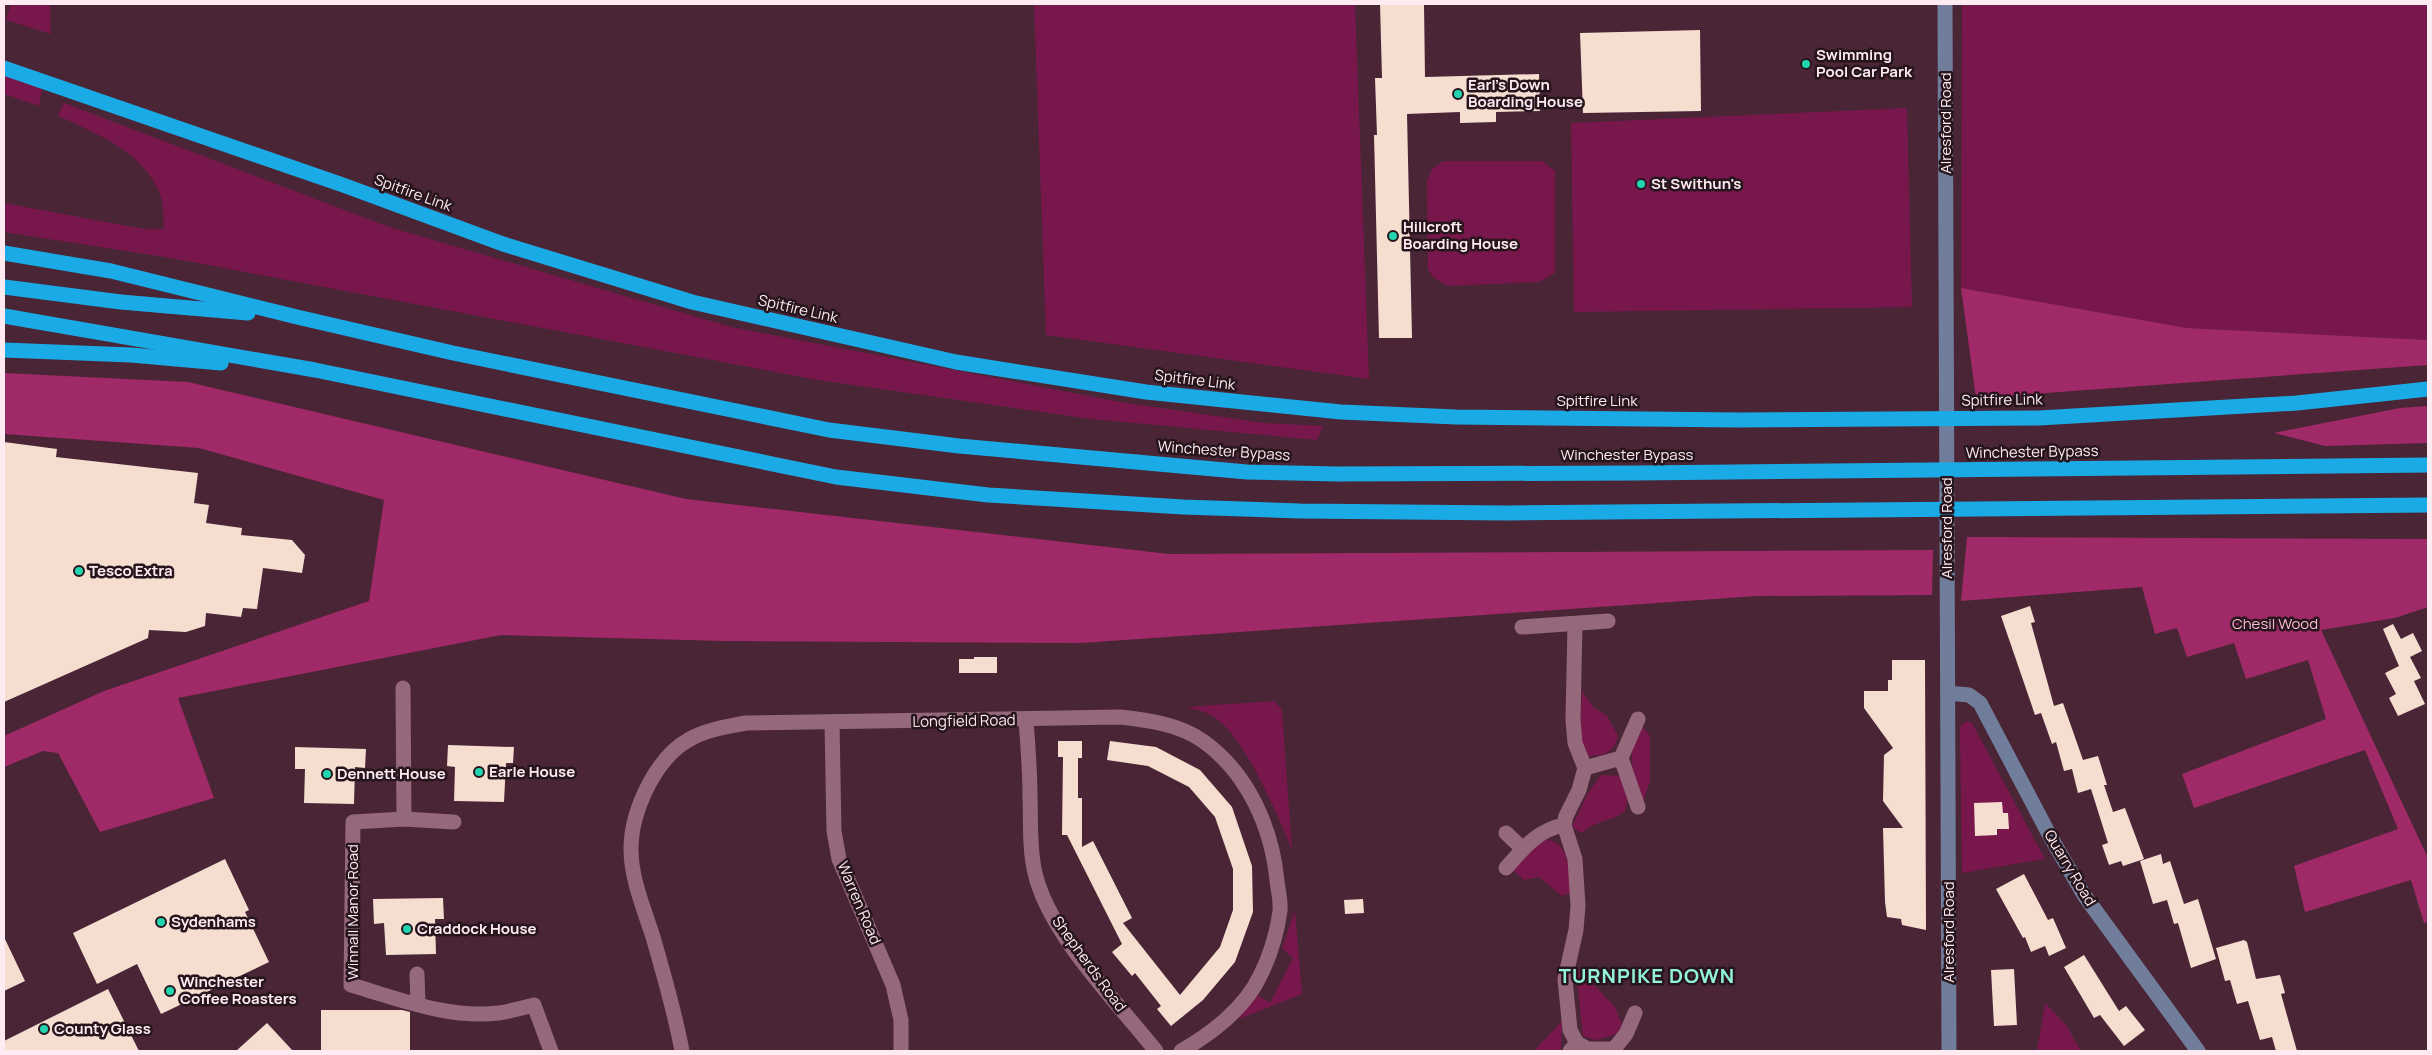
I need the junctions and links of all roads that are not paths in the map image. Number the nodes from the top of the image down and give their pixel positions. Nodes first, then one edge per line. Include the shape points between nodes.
1 (1946, 4) edge
2 (4, 68) edge
3 (4, 253) edge
4 (4, 287) edge
5 (4, 316) edge
6 (296, 317) junction
7 (4, 350) edge
8 (315, 370) junction
9 (2428, 390) edge
10 (2428, 465) edge
11 (2428, 505) edge
12 (1608, 621) dead end
13 (1575, 624) junction
14 (1522, 627) dead end
15 (403, 688) dead end
16 (1948, 693) junction
17 (1638, 719) dead end
18 (1026, 720) junction
19 (832, 722) junction
20 (1621, 758) junction
21 (1585, 768) junction
22 (1638, 807) dead end
23 (404, 819) junction
24 (454, 822) dead end
25 (1564, 826) junction
26 (1506, 833) dead end
27 (1523, 849) junction
28 (1506, 868) dead end
29 (417, 974) dead end
30 (418, 1004) junction
31 (1635, 1013) dead end
32 (1574, 1047) edge
33 (1614, 1050) edge
34 (551, 1051) edge
35 (682, 1051) edge
36 (902, 1051) edge
37 (1156, 1051) edge
38 (1182, 1051) edge
39 (1949, 1051) edge
40 (2198, 1051) edge

1 - 16 main road, Alresford Road
2 - 9 highway, Spitfire Link via 503,244 692,302 956,362 1146,392 1370,413 1739,420 2039,418 2297,403
3 - 6 highway via 111,271
4 - 6 highway via 121,302
5 - 8 highway
6 - 10 highway, Winchester Bypass via 452,353 828,430 959,446 1267,473 1656,473
7 - 8 highway via 131,355
8 - 11 highway via 826,475 988,495 1280,510 1486,513
12 - 13 street
13 - 14 street
13 - 21 street via 1573,720 1576,743
15 - 23 street
16 - 39 main road, Alresford Road
16 - 40 main road, Quarry Road via 1969,695 1980,703 2084,895
17 - 20 street
18 - 19 street, Longfield Road
18 - 37 street, Shepherds Road via 1031,846 1035,874 1044,898 1056,922 1084,962
18 - 38 street, Longfield Road via 1120,718 1178,728 1202,740 1237,773 1268,831 1276,864 1280,909 1273,946 1260,978 1243,1002 1206,1035
19 - 35 street, Longfield Road via 746,723 688,738 662,763 640,802 633,825 631,850 635,880 666,982
19 - 36 street, Warren Road via 834,831 839,859 892,986 901,1020
20 - 21 street
20 - 22 street
21 - 25 street
23 - 24 street, Winnall Manor Road
23 - 30 street, Winnall Manor Road via 353,822 351,985
25 - 27 street via 1540,832
25 - 32 street via 1575,859 1578,881 1576,930 1565,979
26 - 27 street
27 - 28 street
29 - 30 street
30 - 34 street, Winnall Manor Road via 472,1014 499,1013 534,1005
31 - 33 street via 1626,1034
32 - 33 street

